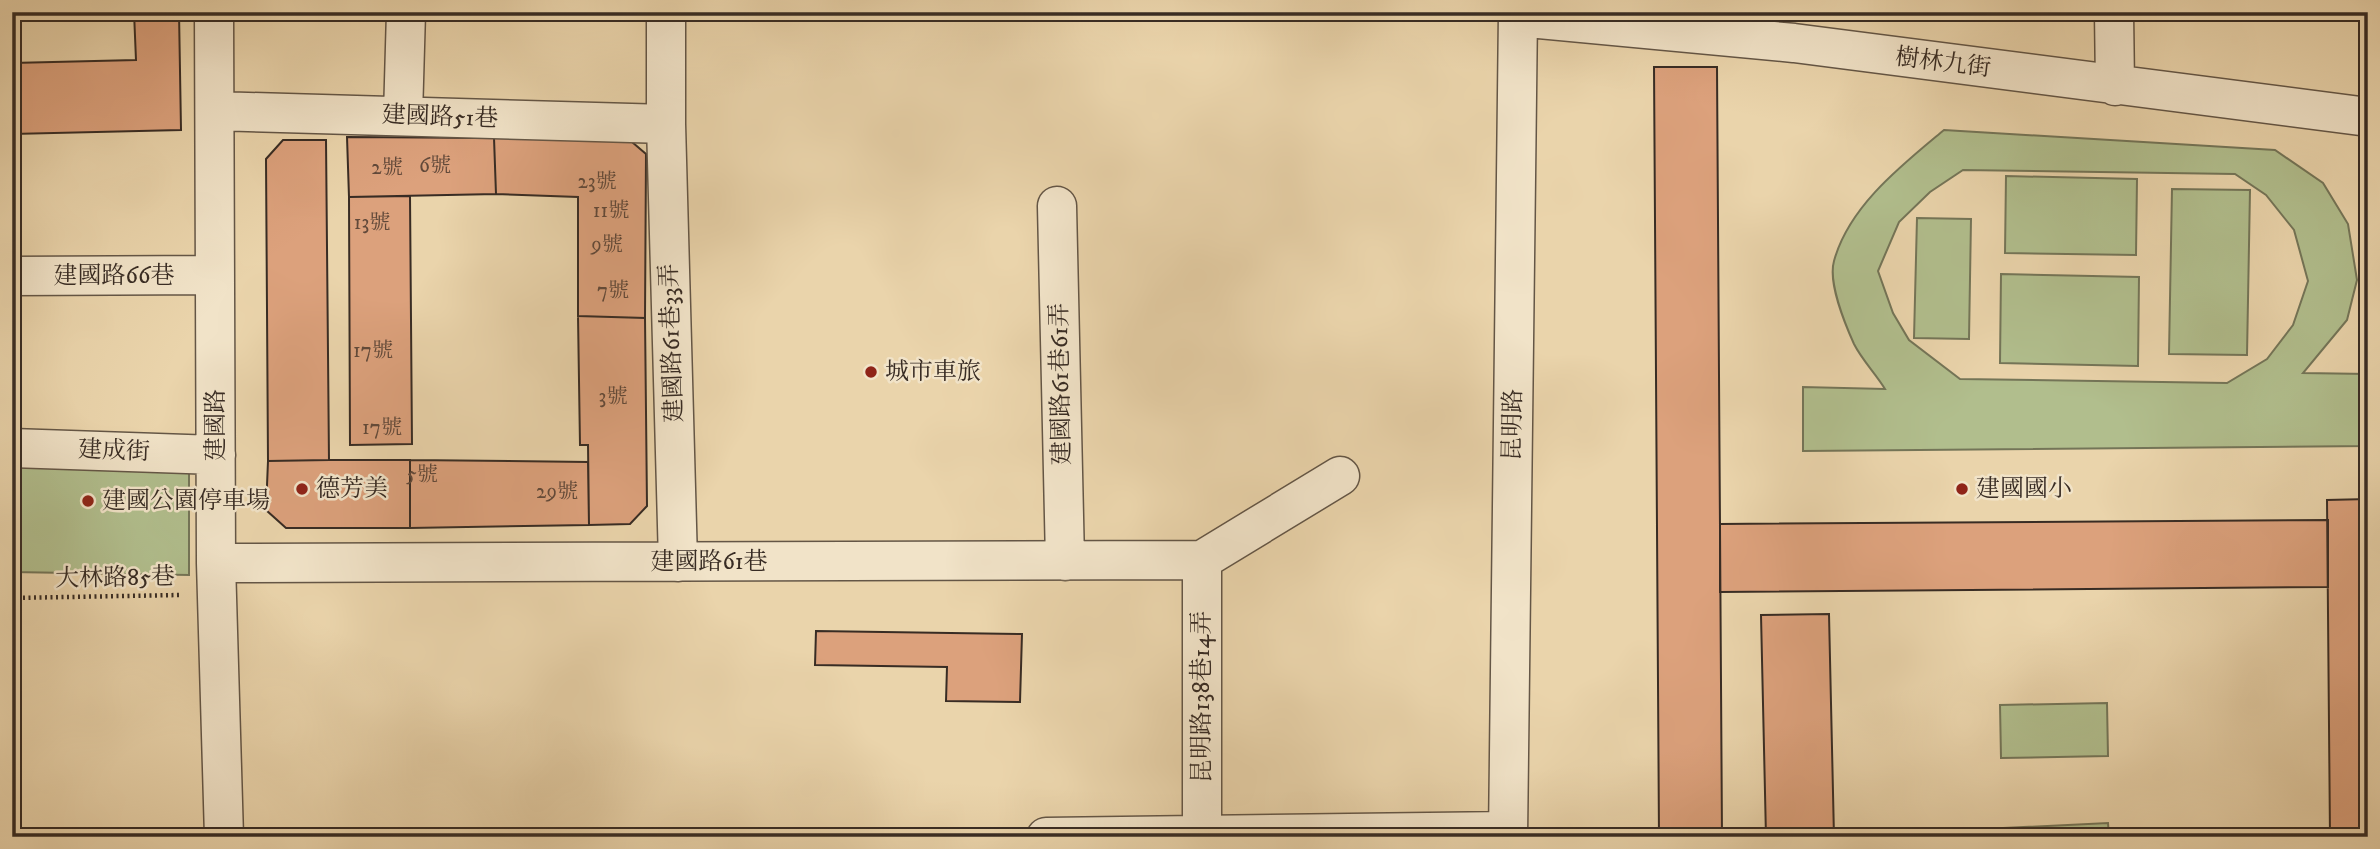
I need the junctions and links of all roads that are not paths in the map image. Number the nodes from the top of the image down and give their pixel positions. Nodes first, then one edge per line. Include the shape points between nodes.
1 (214, 12) edge
2 (407, 12) edge
3 (666, 12) edge
4 (2114, 12) edge
5 (1518, 15) edge
6 (1795, 28) edge
7 (2115, 86) junction
8 (215, 111) junction
9 (403, 116) junction
10 (2368, 117) edge
11 (666, 124) junction
12 (1057, 206) dead end
13 (215, 275) junction
14 (12, 276) edge
15 (12, 448) edge
16 (216, 455) junction
17 (1340, 476) dead end
18 (1202, 560) junction
19 (1065, 561) junction
20 (678, 562) junction
21 (217, 578) junction
22 (1202, 834) junction
23 (1508, 834) edge
24 (225, 837) edge
25 (1046, 837) edge

1 - 8 street, 建國路
2 - 9 street
3 - 11 street, 建國路61巷33弄
4 - 7 street
5 - 6 street, 樹林九街
5 - 23 street, 昆明路
6 - 7 street, 樹林九街
7 - 10 street, 樹林九街
8 - 9 street, 建國路51巷
8 - 13 street, 建國路
9 - 11 street, 建國路51巷
11 - 20 street, 建國路61巷33弄
12 - 19 street, 建國路61巷61弄
13 - 14 street, 建國路66巷
13 - 16 street, 建國路
15 - 16 street, 建成街
16 - 21 street, 建國路
17 - 18 street
18 - 19 street, 建國路61巷
18 - 22 street, 昆明路138巷14弄
19 - 20 street, 建國路61巷
20 - 21 street, 建國路61巷
21 - 24 street, 建國路
22 - 23 street
22 - 25 street

